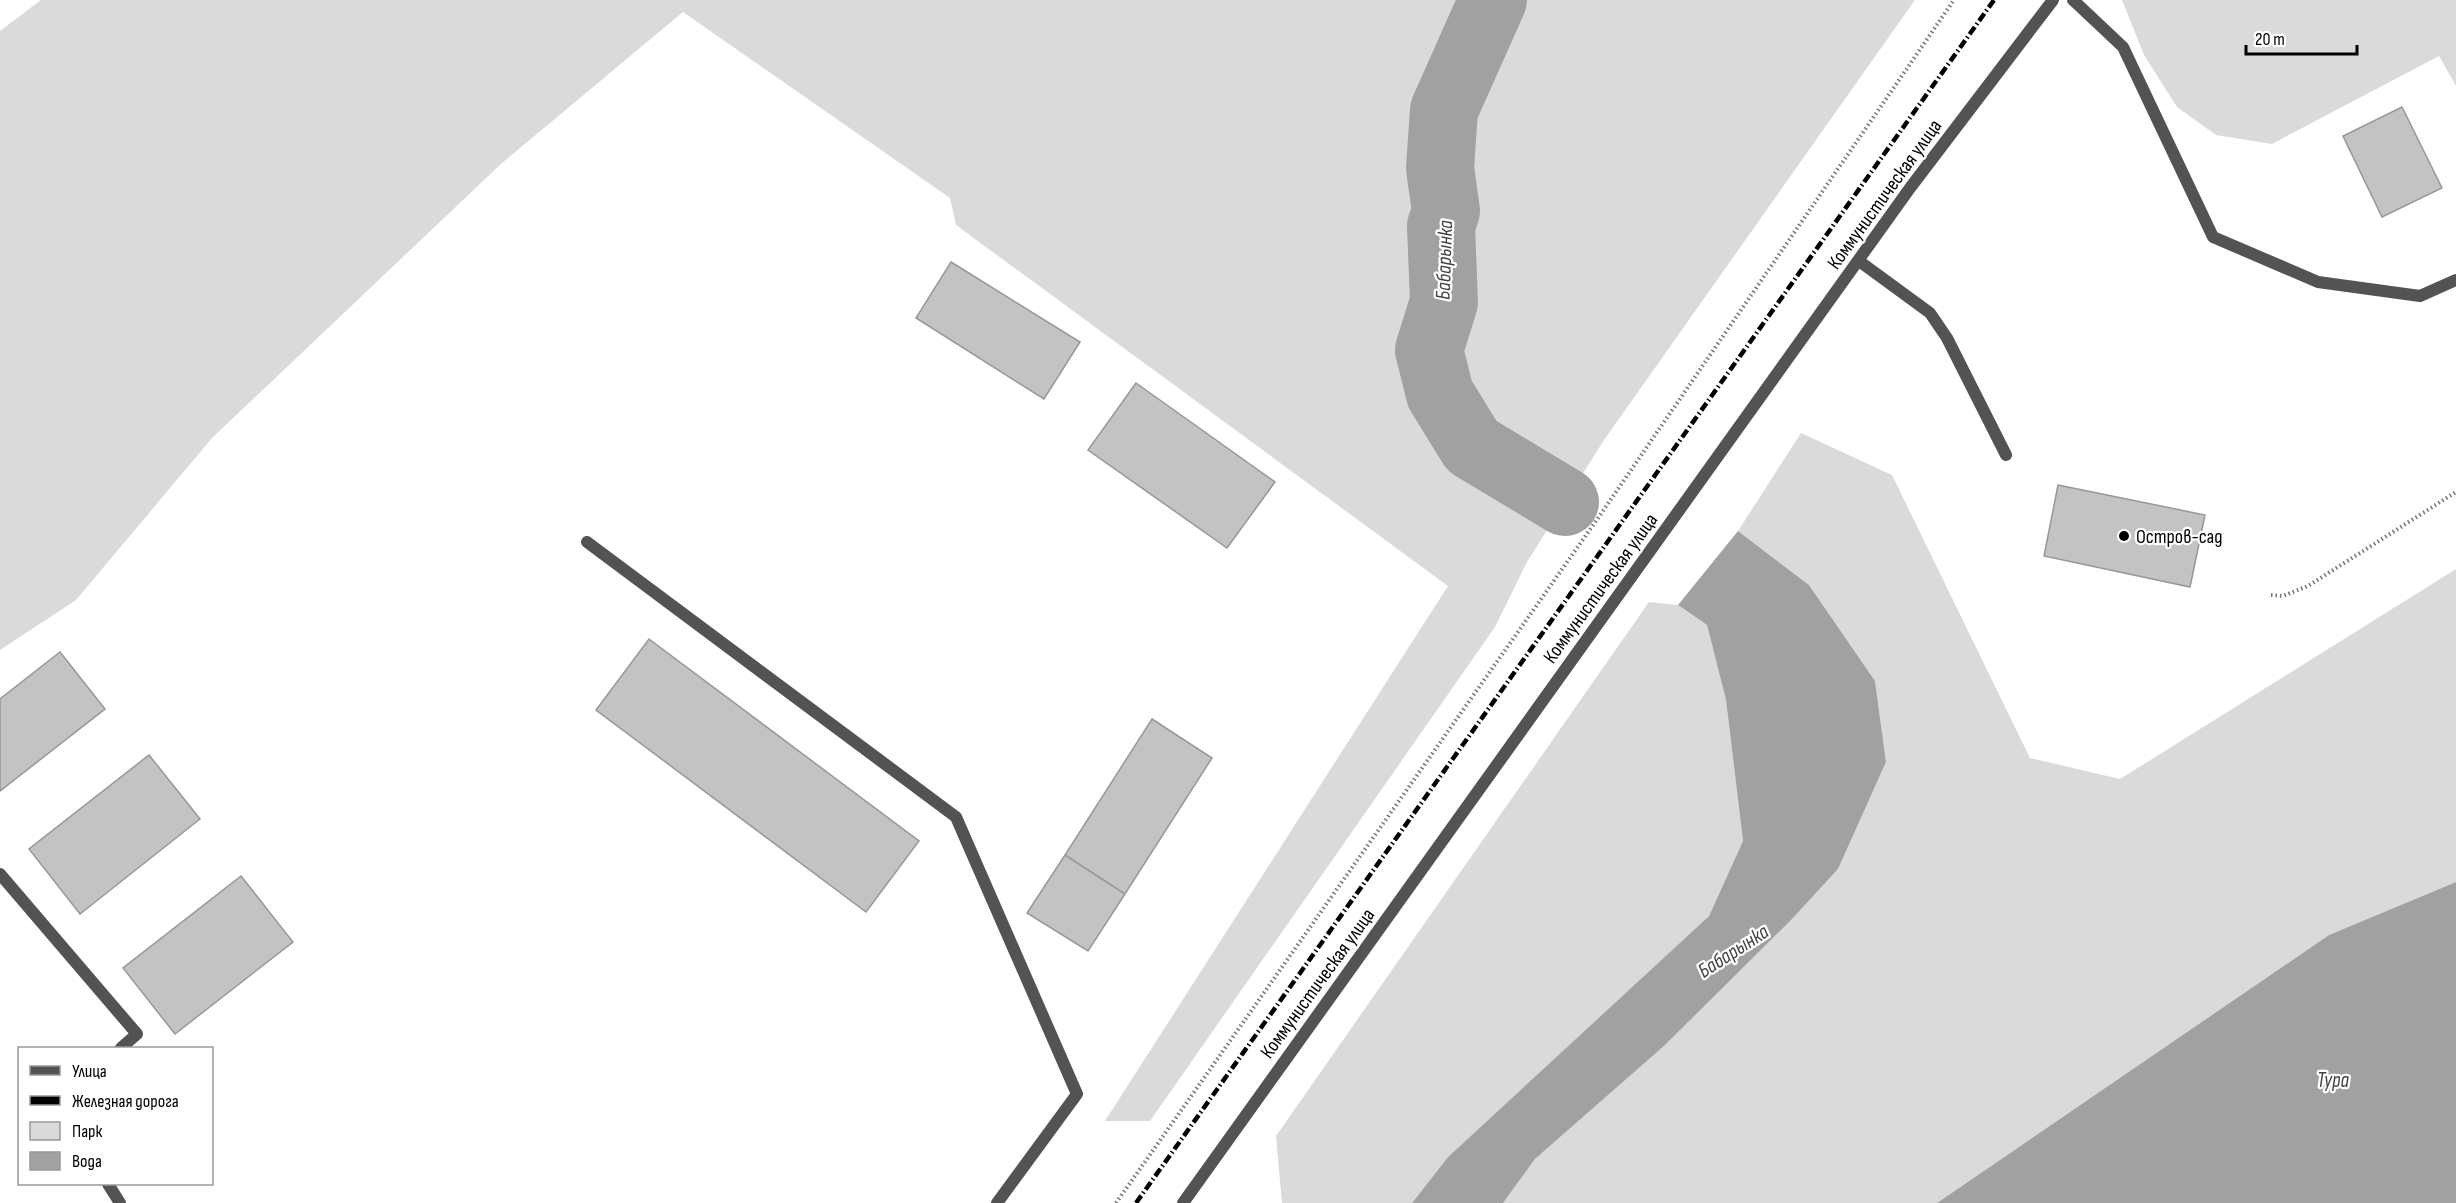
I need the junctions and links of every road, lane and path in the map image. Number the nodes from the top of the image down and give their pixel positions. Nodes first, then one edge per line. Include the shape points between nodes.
1 (1954, 0) edge
2 (2053, 0) edge
3 (2073, 0) edge
4 (1858, 261) junction
5 (2456, 280) edge
6 (2006, 455) dead end
7 (2456, 492) edge
8 (587, 542) dead end
9 (2271, 595) dead end
10 (0, 874) edge
11 (122, 1047) edge
12 (109, 1185) edge
13 (120, 1203) edge
14 (998, 1203) edge
15 (1116, 1203) edge
16 (1183, 1203) edge

1 - 15 path via 1589,531
2 - 4 street, Коммунистическая улица
3 - 5 street via 2122,47 2213,237 2318,282 2420,296
4 - 6 street via 1930,314 1947,338
4 - 16 street, Коммунистическая улица
7 - 9 path via 2308,586 2283,596
8 - 14 street via 956,817 1077,1094
10 - 11 street via 136,1034
12 - 13 street

